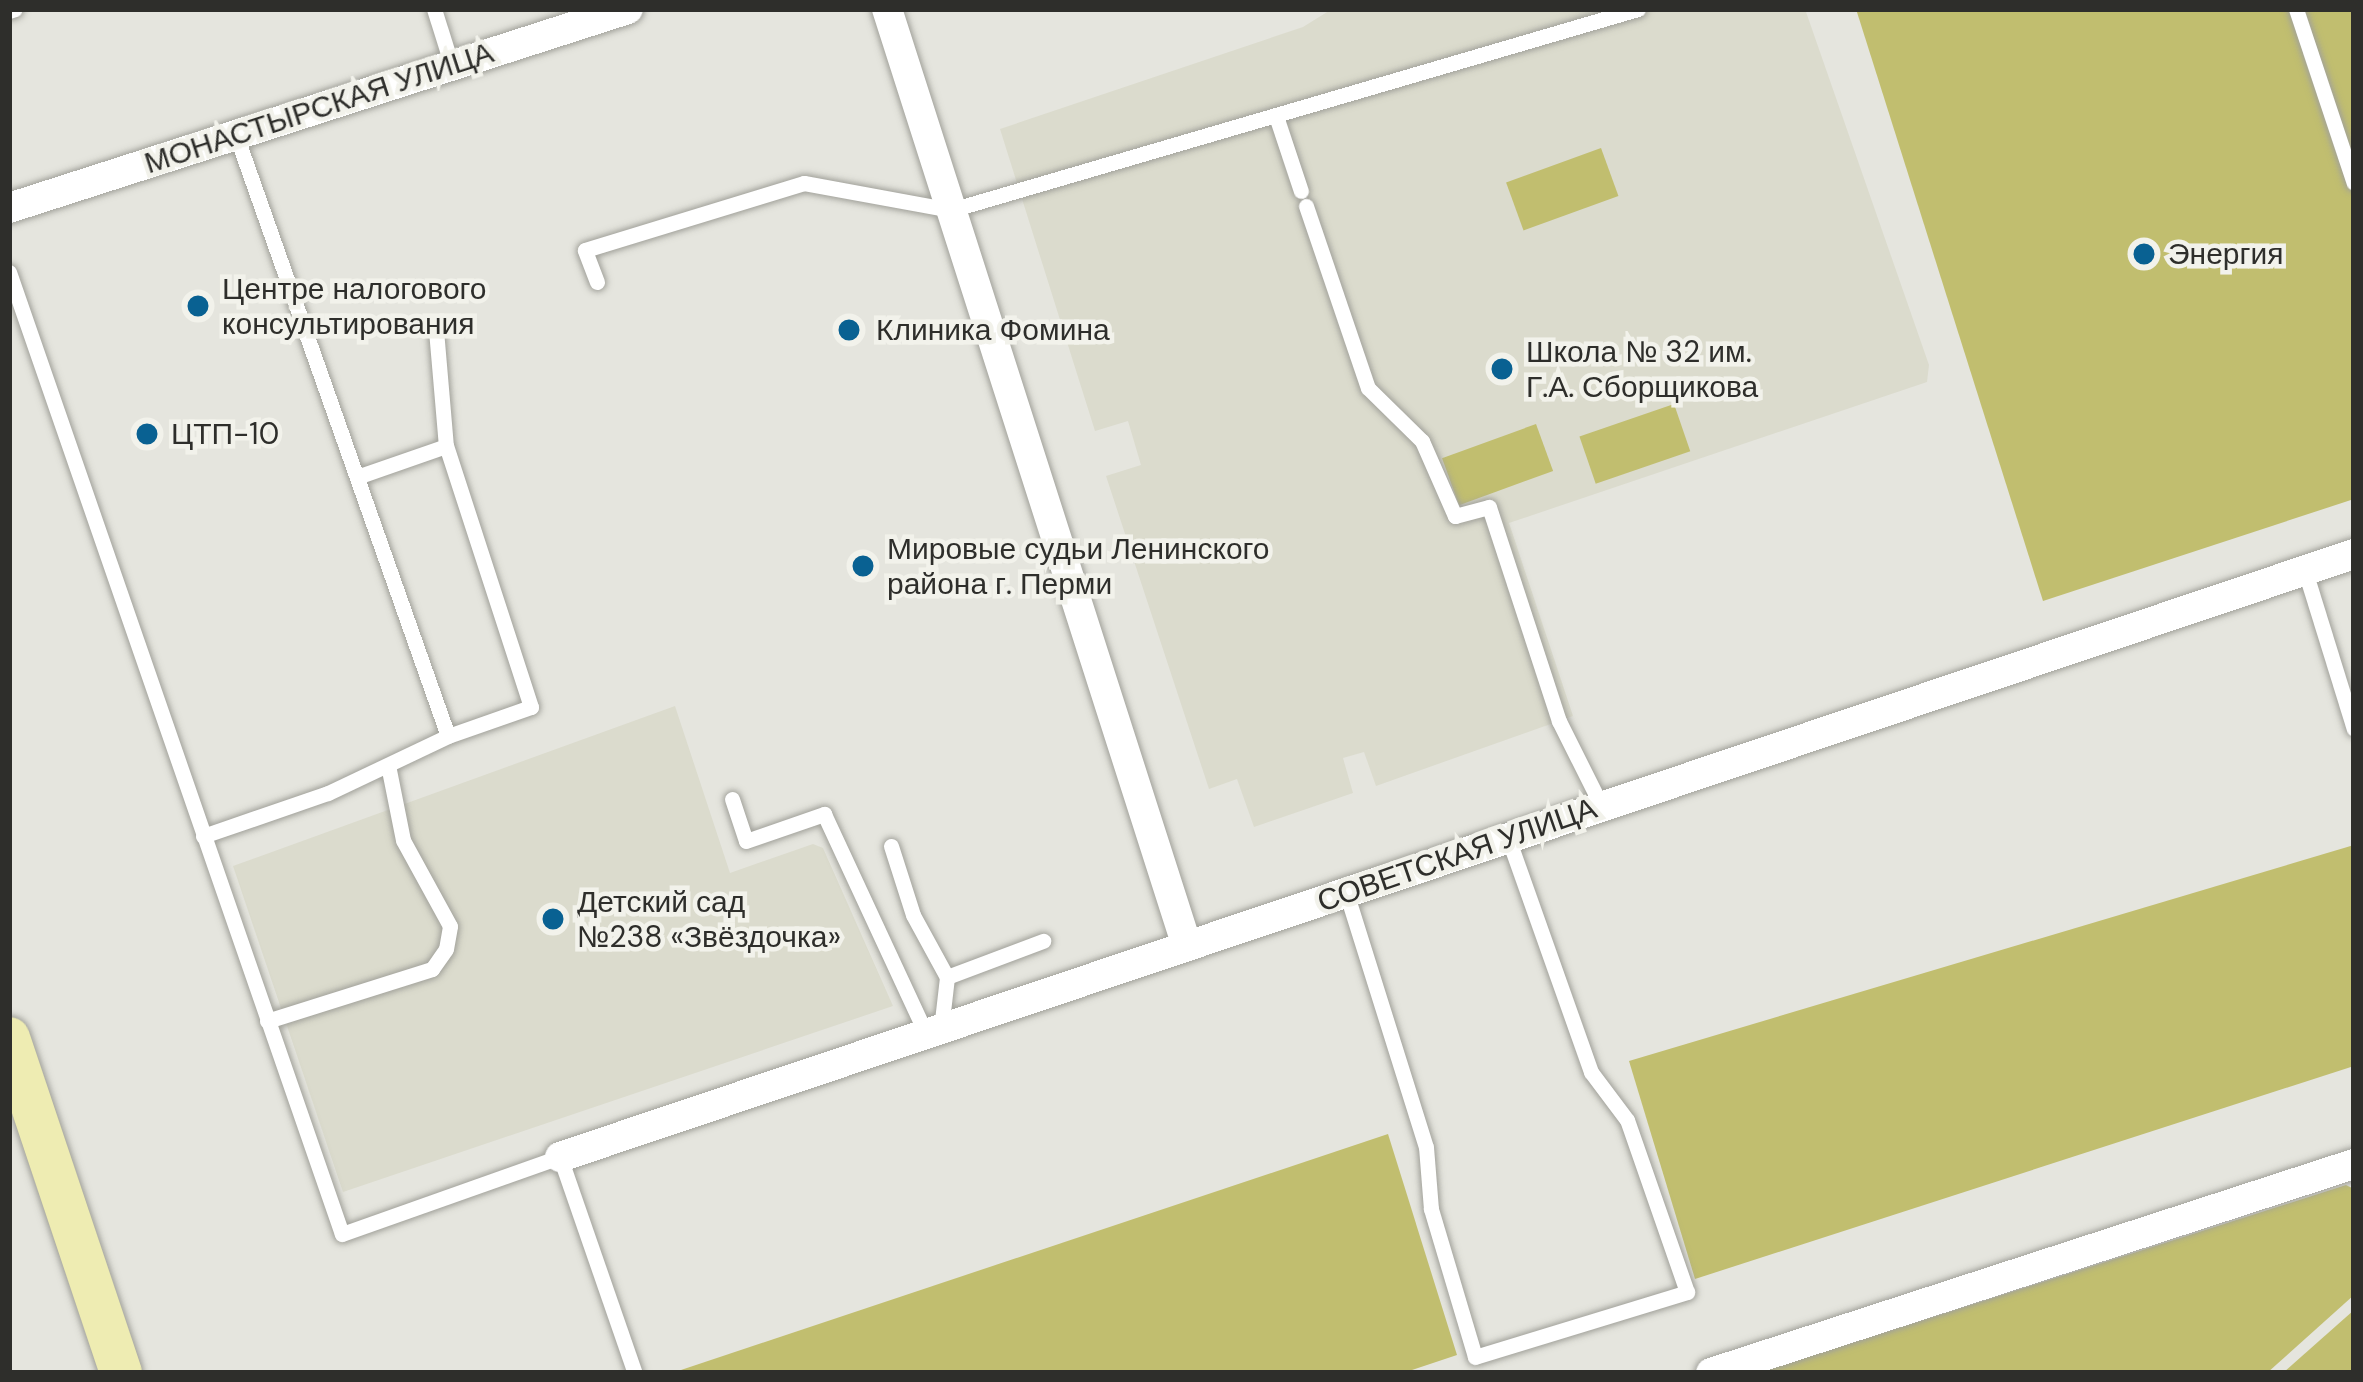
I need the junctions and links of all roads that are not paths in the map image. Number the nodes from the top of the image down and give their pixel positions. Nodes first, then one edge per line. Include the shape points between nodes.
1 (434, 9) edge
2 (628, 9) edge
3 (887, 9) edge
4 (1638, 9) edge
5 (2296, 9) edge
6 (452, 66) junction
7 (1276, 116) junction
8 (236, 135) junction
9 (2354, 183) edge
10 (9, 208) edge
11 (951, 210) junction
12 (9, 272) edge
13 (598, 282) dead end
14 (436, 330) dead end
15 (446, 446) junction
16 (360, 476) junction
17 (2354, 554) edge
18 (2305, 571) junction
19 (2354, 729) edge
20 (448, 736) junction
21 (388, 765) junction
22 (732, 799) dead end
23 (1602, 807) junction
24 (203, 836) junction
25 (1508, 838) junction
26 (891, 846) dead end
27 (1346, 892) junction
28 (1043, 940) dead end
29 (1187, 946) junction
30 (946, 977) junction
31 (268, 1021) junction
32 (934, 1031) junction
33 (9, 1038) edge
34 (560, 1157) junction
35 (2354, 1164) edge
36 (121, 1373) edge
37 (634, 1373) edge
38 (1711, 1373) edge

1 - 6 lane
2 - 6 street, МОНАСТЫРСКАЯ УЛИЦА
3 - 11 street
4 - 7 lane
5 - 9 lane
6 - 8 street, МОНАСТЫРСКАЯ УЛИЦА
7 - 11 lane
7 - 23 lane via 1369,388 1422,441 1455,516 1489,507 1559,721
8 - 10 street, МОНАСТЫРСКАЯ УЛИЦА
8 - 16 lane
11 - 13 lane via 804,183 585,250
11 - 29 street
12 - 24 lane
14 - 15 lane
15 - 16 lane
15 - 20 lane via 531,707
16 - 20 lane
17 - 18 street, СОВЕТСКАЯ УЛИЦА
18 - 19 lane
18 - 23 street, СОВЕТСКАЯ УЛИЦА
20 - 21 lane
21 - 24 lane
21 - 31 lane via 414,868 450,926 446,949 432,969
22 - 32 lane via 746,841 824,814
23 - 25 street, СОВЕТСКАЯ УЛИЦА
24 - 31 lane
25 - 27 street, СОВЕТСКАЯ УЛИЦА
25 - 27 lane via 1591,1072 1627,1120 1687,1292 1474,1357 1432,1209 1426,1148
26 - 30 lane via 913,915
27 - 29 street, СОВЕТСКАЯ УЛИЦА
28 - 30 lane
29 - 32 street, СОВЕТСКАЯ УЛИЦА
30 - 32 lane
31 - 34 lane via 342,1234
32 - 34 street, СОВЕТСКАЯ УЛИЦА
33 - 36 main road
34 - 37 lane
35 - 38 street

